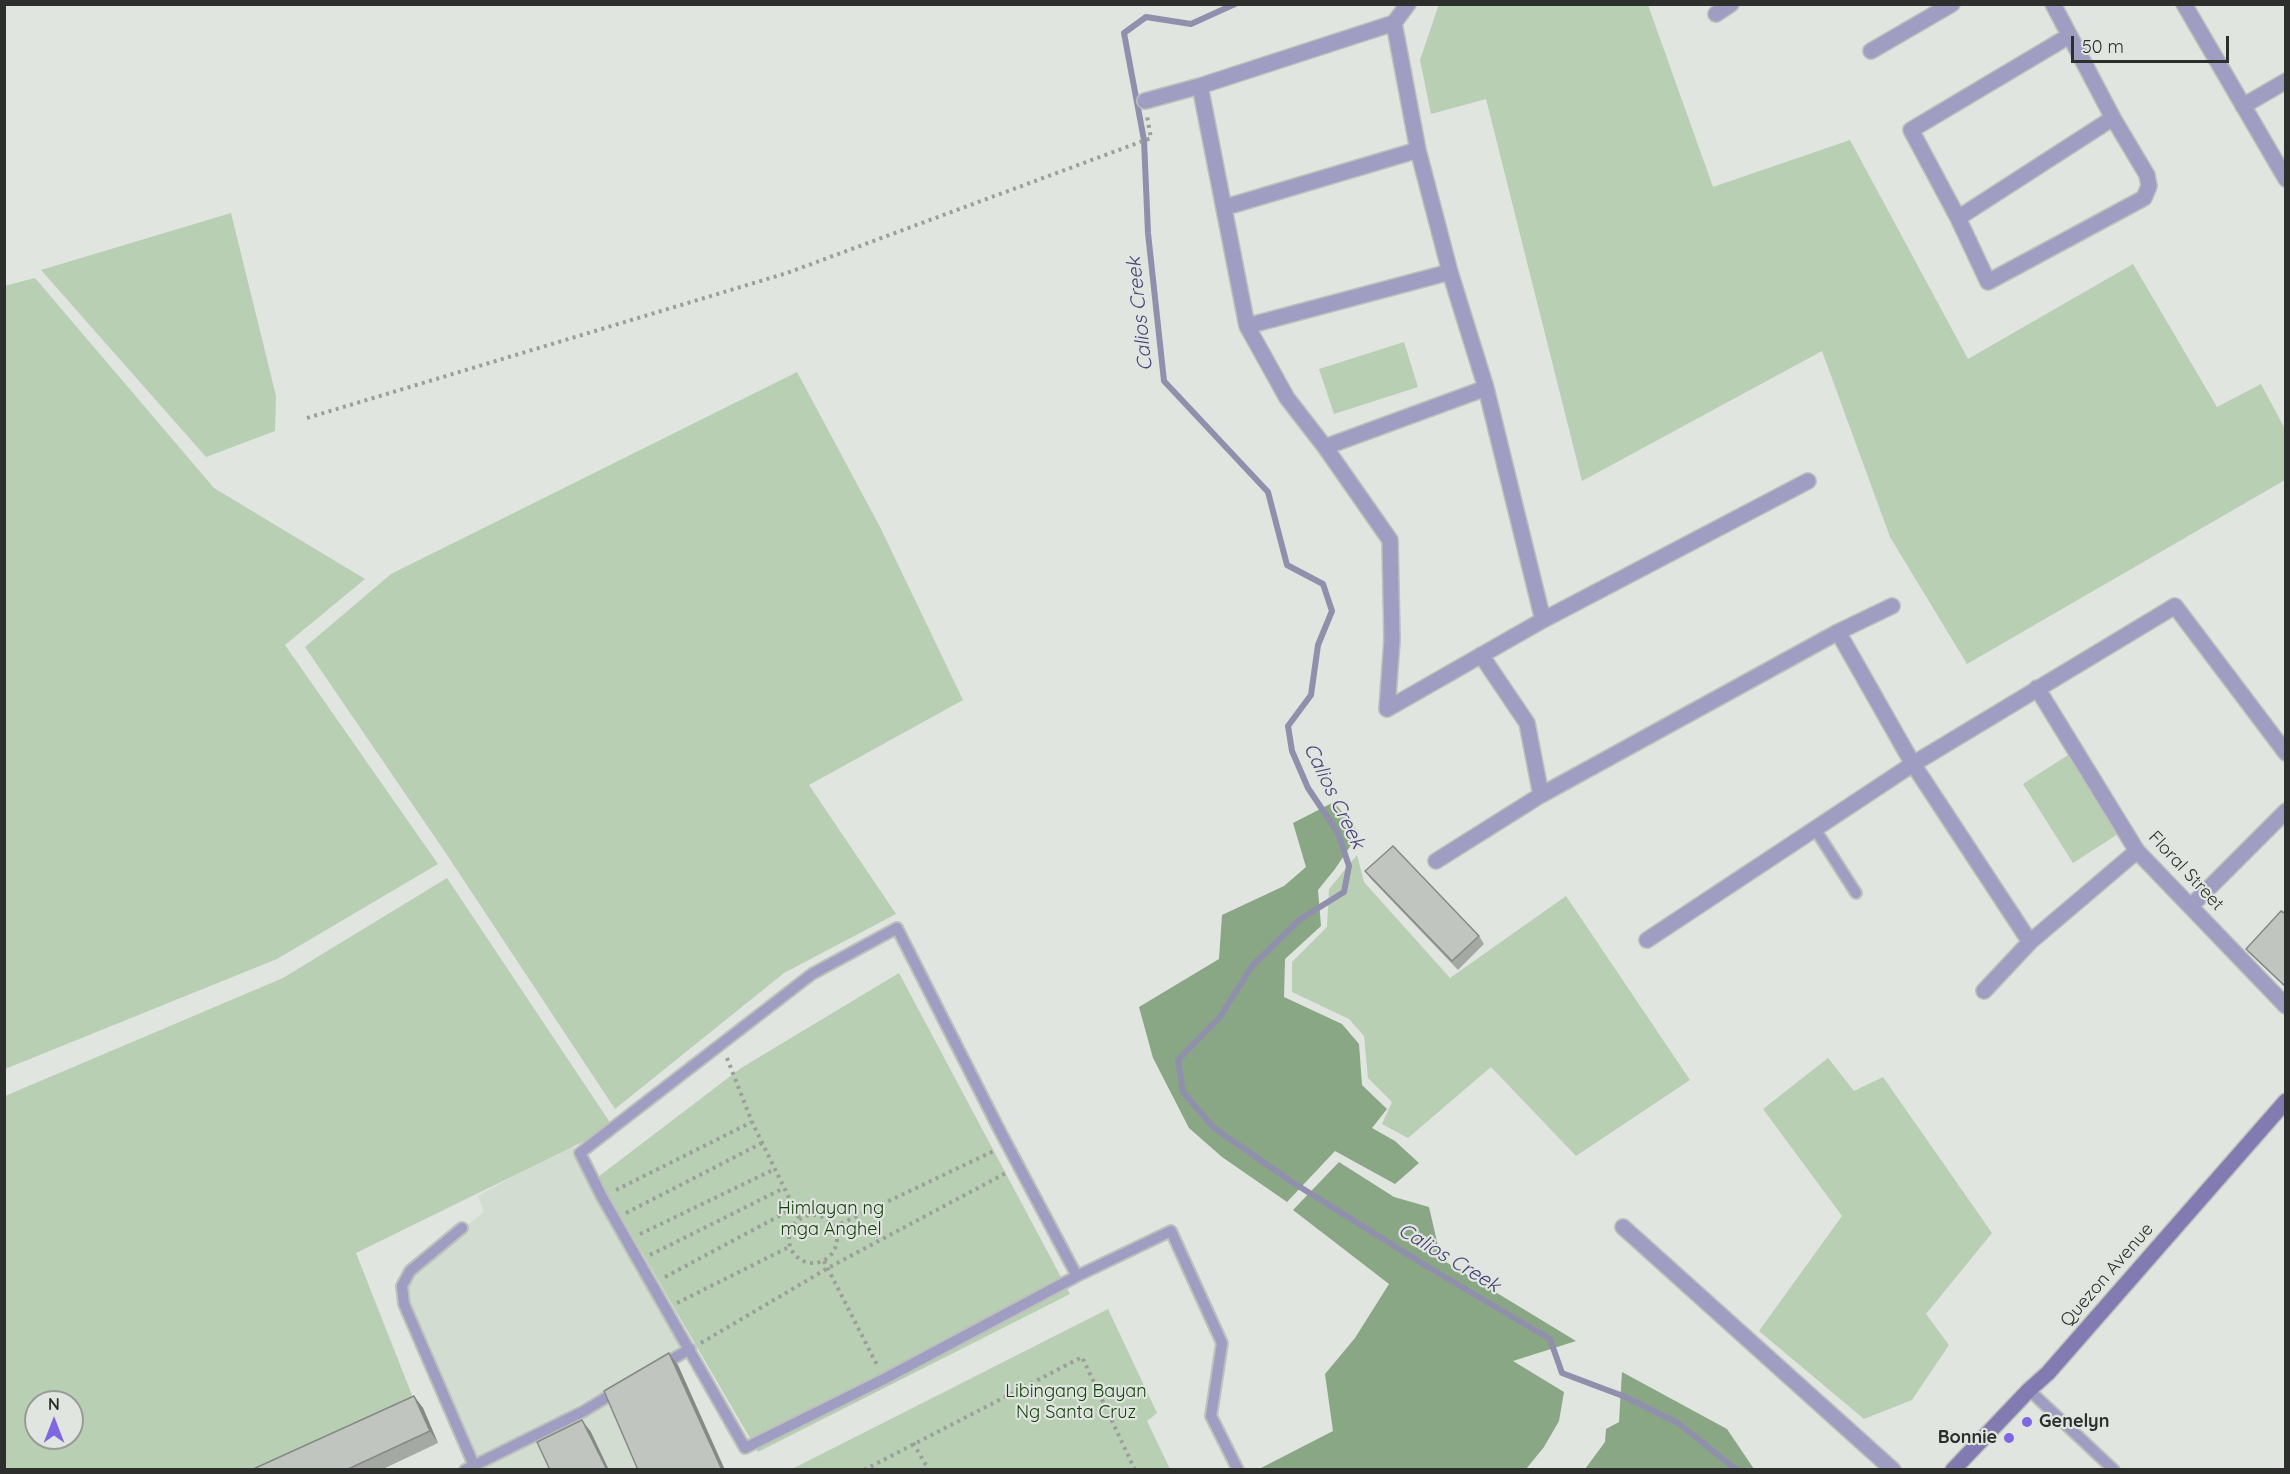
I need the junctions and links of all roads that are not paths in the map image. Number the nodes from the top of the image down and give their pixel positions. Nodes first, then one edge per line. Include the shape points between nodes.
1 (1408, 4) edge
2 (1731, 4) edge
3 (1952, 4) edge
4 (2053, 4) edge
5 (2184, 4) edge
6 (1716, 14) dead end
7 (1394, 22) junction
8 (2069, 36) junction
9 (1871, 51) dead end
10 (2286, 81) edge
11 (1200, 86) junction
12 (1145, 101) road end
13 (2243, 106) junction
14 (2113, 118) junction
15 (1418, 150) junction
16 (2286, 179) edge
17 (1226, 207) junction
18 (1958, 218) junction
19 (1450, 272) junction
20 (1247, 326) junction
21 (1486, 388) junction
22 (1325, 447) junction
23 (1808, 481) dead end
24 (1892, 606) dead end
25 (1543, 620) junction
26 (1838, 632) junction
27 (1481, 655) junction
28 (2037, 688) junction
29 (2286, 753) edge
30 (1913, 764) junction
31 (1541, 795) junction
32 (2286, 811) edge
33 (1815, 829) junction
34 (2138, 851) junction
35 (1436, 861) dead end
36 (1856, 893) dead end
37 (2191, 906) junction
38 (1647, 940) dead end
39 (2030, 942) junction
40 (1984, 992) dead end
41 (2286, 1006) edge
42 (2286, 1101) edge
43 (1623, 1227) dead end
44 (462, 1228) dead end
45 (1077, 1276) junction
46 (690, 1349) junction
47 (656, 1369) edge
48 (628, 1385) edge
49 (2029, 1390) junction
50 (472, 1468) edge
51 (1238, 1470) edge
52 (1893, 1470) edge
53 (1953, 1470) edge
54 (2114, 1470) edge

1 - 7 street
2 - 6 street
3 - 9 street
4 - 8 street
5 - 13 street
7 - 11 street
7 - 15 street
8 - 14 street
8 - 18 street via 1911,130
10 - 13 street
11 - 12 street
11 - 17 street
13 - 16 street
14 - 18 street
14 - 18 street via 2147,175 2149,186 2144,198 1988,282
15 - 17 street
15 - 19 street
17 - 20 street
19 - 20 street
19 - 21 street
20 - 22 street via 1287,398
21 - 22 street
21 - 25 street
22 - 27 street via 1390,540 1392,640 1387,709
23 - 25 street
24 - 26 street
25 - 27 street
26 - 30 street
26 - 31 street
27 - 31 street via 1527,723
28 - 29 street via 2175,606
28 - 30 street
28 - 34 street, Floral Street
30 - 33 street
30 - 39 street
31 - 35 street
32 - 37 street
33 - 36 lane
33 - 38 street
34 - 37 street, Floral Street
34 - 39 street
37 - 41 street, Floral Street
39 - 40 street
42 - 49 main road, Quezon Avenue
43 - 52 street
44 - 50 lane via 410,1271 402,1286 404,1304
45 - 46 lane via 885,1379 745,1448
45 - 46 lane via 897,927 812,974 580,1153
45 - 51 lane via 1171,1231 1222,1344 1211,1416
46 - 47 lane
48 - 50 lane
49 - 53 main road, Quezon Avenue
49 - 54 lane

